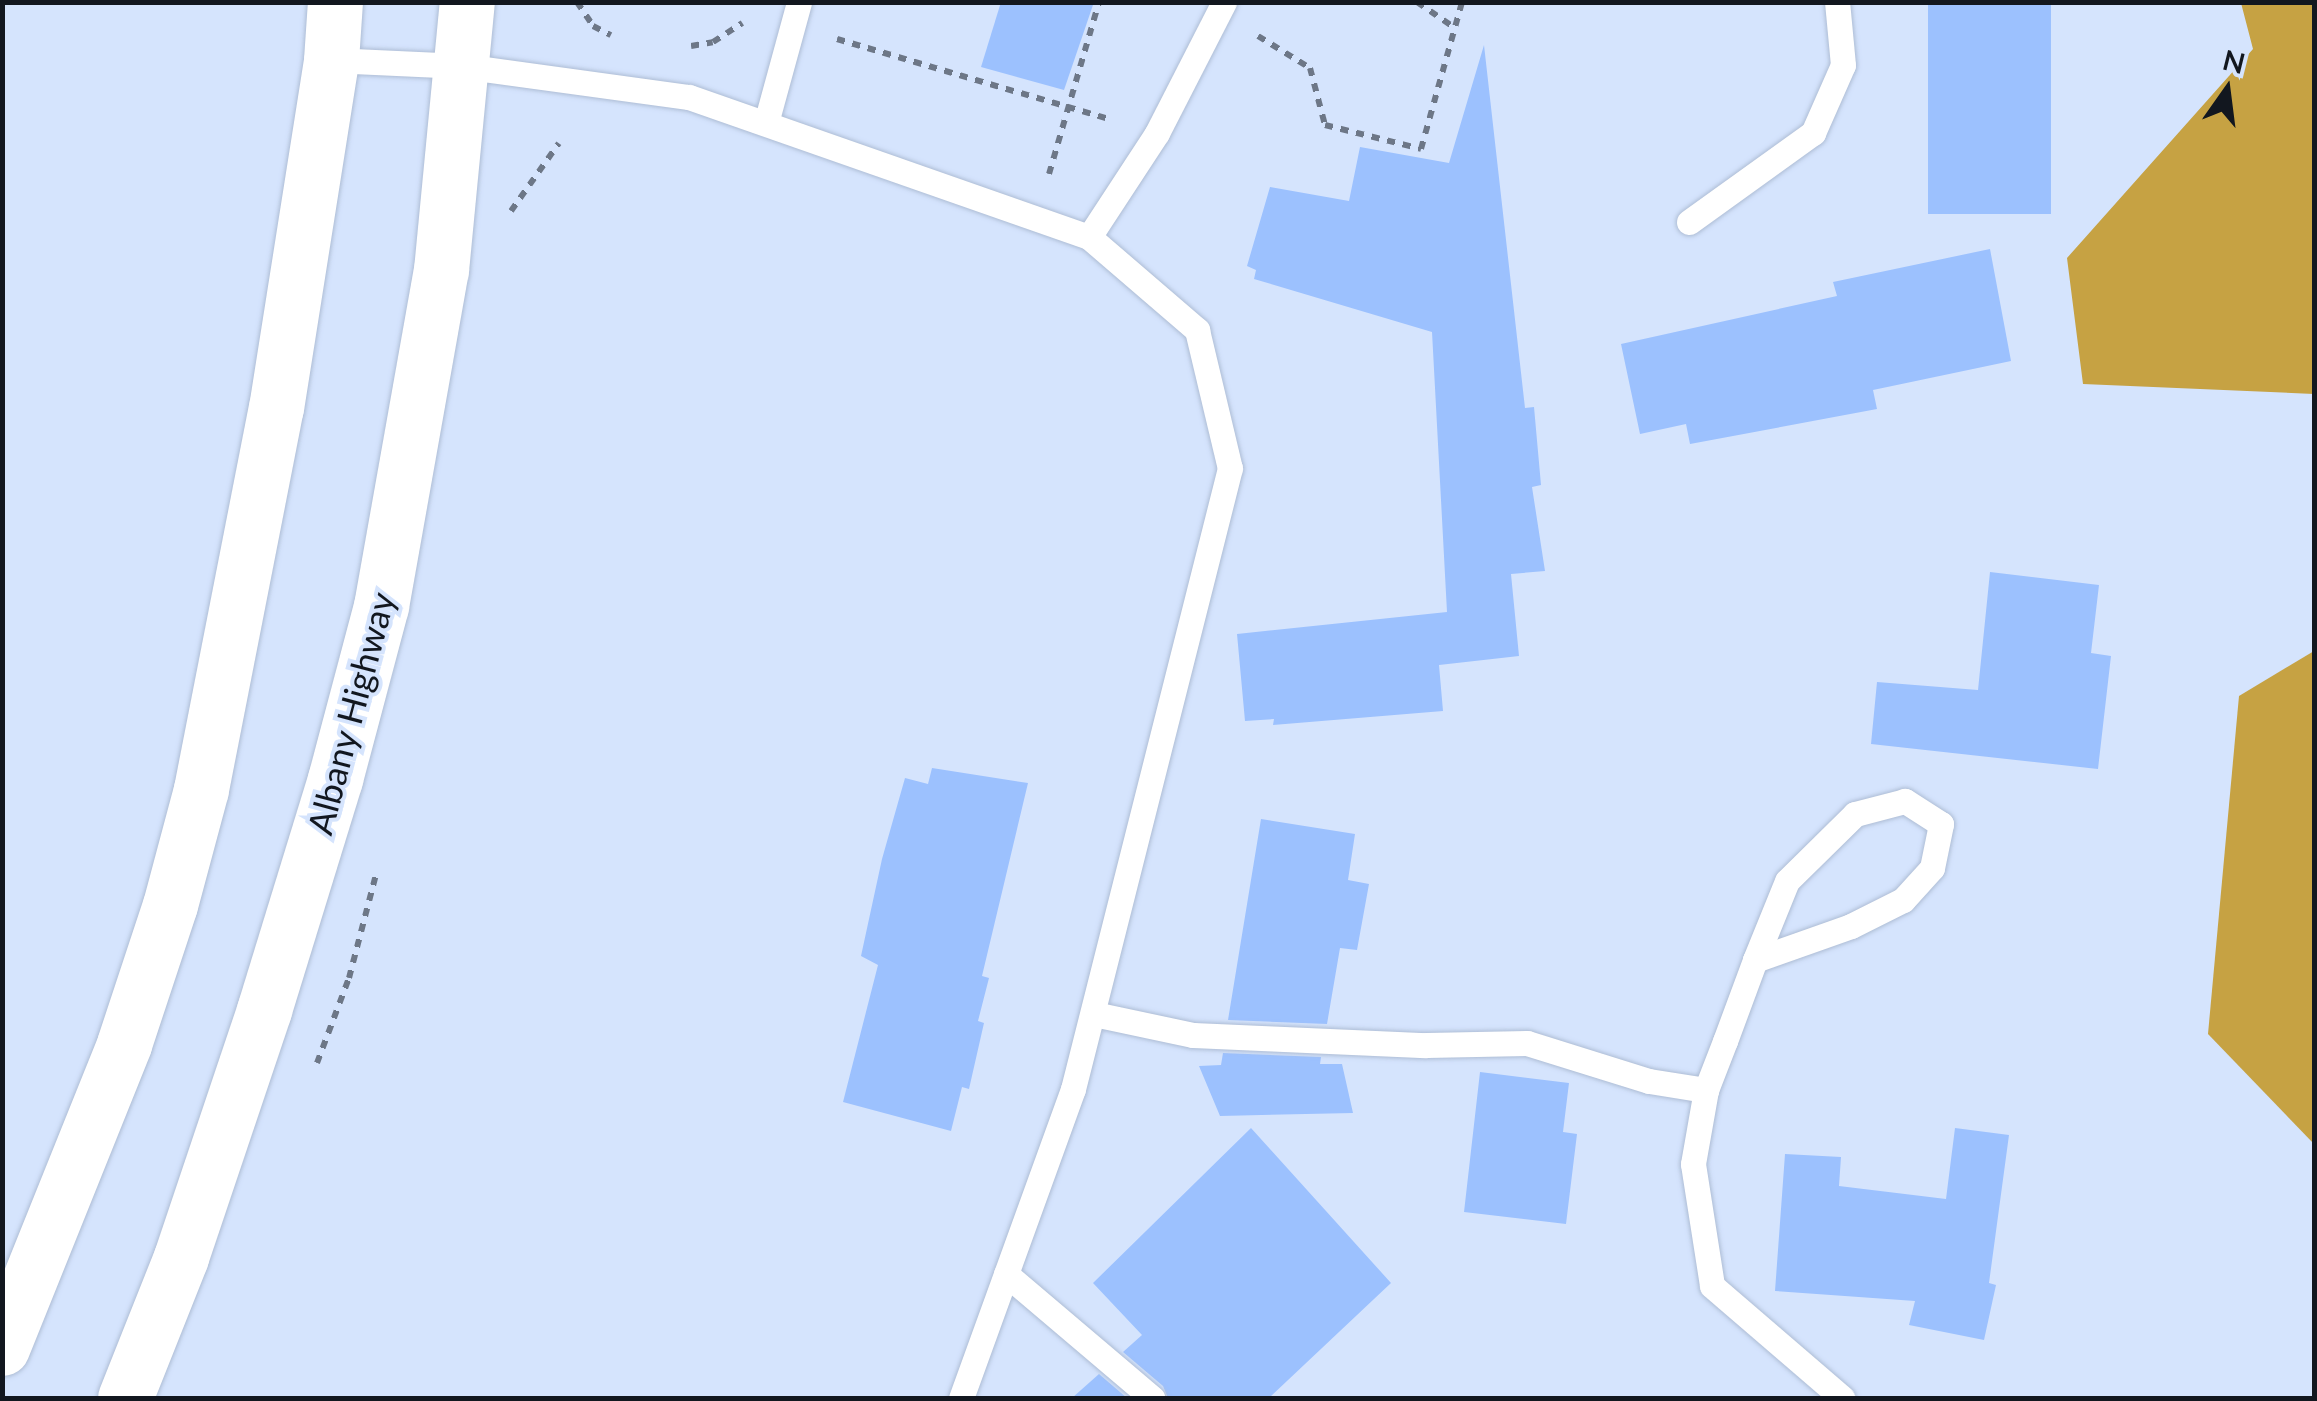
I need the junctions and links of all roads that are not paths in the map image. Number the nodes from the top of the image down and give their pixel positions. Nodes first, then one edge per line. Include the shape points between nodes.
1 (335, 2) edge
2 (467, 2) edge
3 (799, 2) edge
4 (1224, 2) edge
5 (1837, 2) edge
6 (331, 60) junction
7 (462, 66) junction
8 (766, 122) junction
9 (1688, 222) dead end
10 (1089, 237) junction
11 (1756, 960) junction
12 (1094, 1014) junction
13 (1706, 1090) junction
14 (1006, 1274) junction
15 (2, 1348) edge
16 (126, 1398) edge
17 (961, 1398) edge
18 (1152, 1398) edge
19 (1842, 1398) edge

1 - 6 highway
2 - 7 highway, Albany Highway
3 - 8 lane
4 - 10 lane via 1156,134
5 - 9 lane via 1843,64 1813,133
6 - 7 lane
6 - 15 highway via 276,408 201,790 124,1044
7 - 8 lane via 689,96
7 - 16 highway, Albany Highway via 440,270 381,606 264,1010
8 - 10 lane
10 - 12 lane via 1197,330 1230,468
11 - 11 lane via 1787,881 1855,814 1905,802 1941,824 1932,868 1903,900
11 - 13 lane
12 - 13 lane via 1193,1035 1426,1045 1526,1042 1649,1081
12 - 14 lane
13 - 19 lane via 1693,1164 1712,1286
14 - 17 lane
14 - 18 lane

